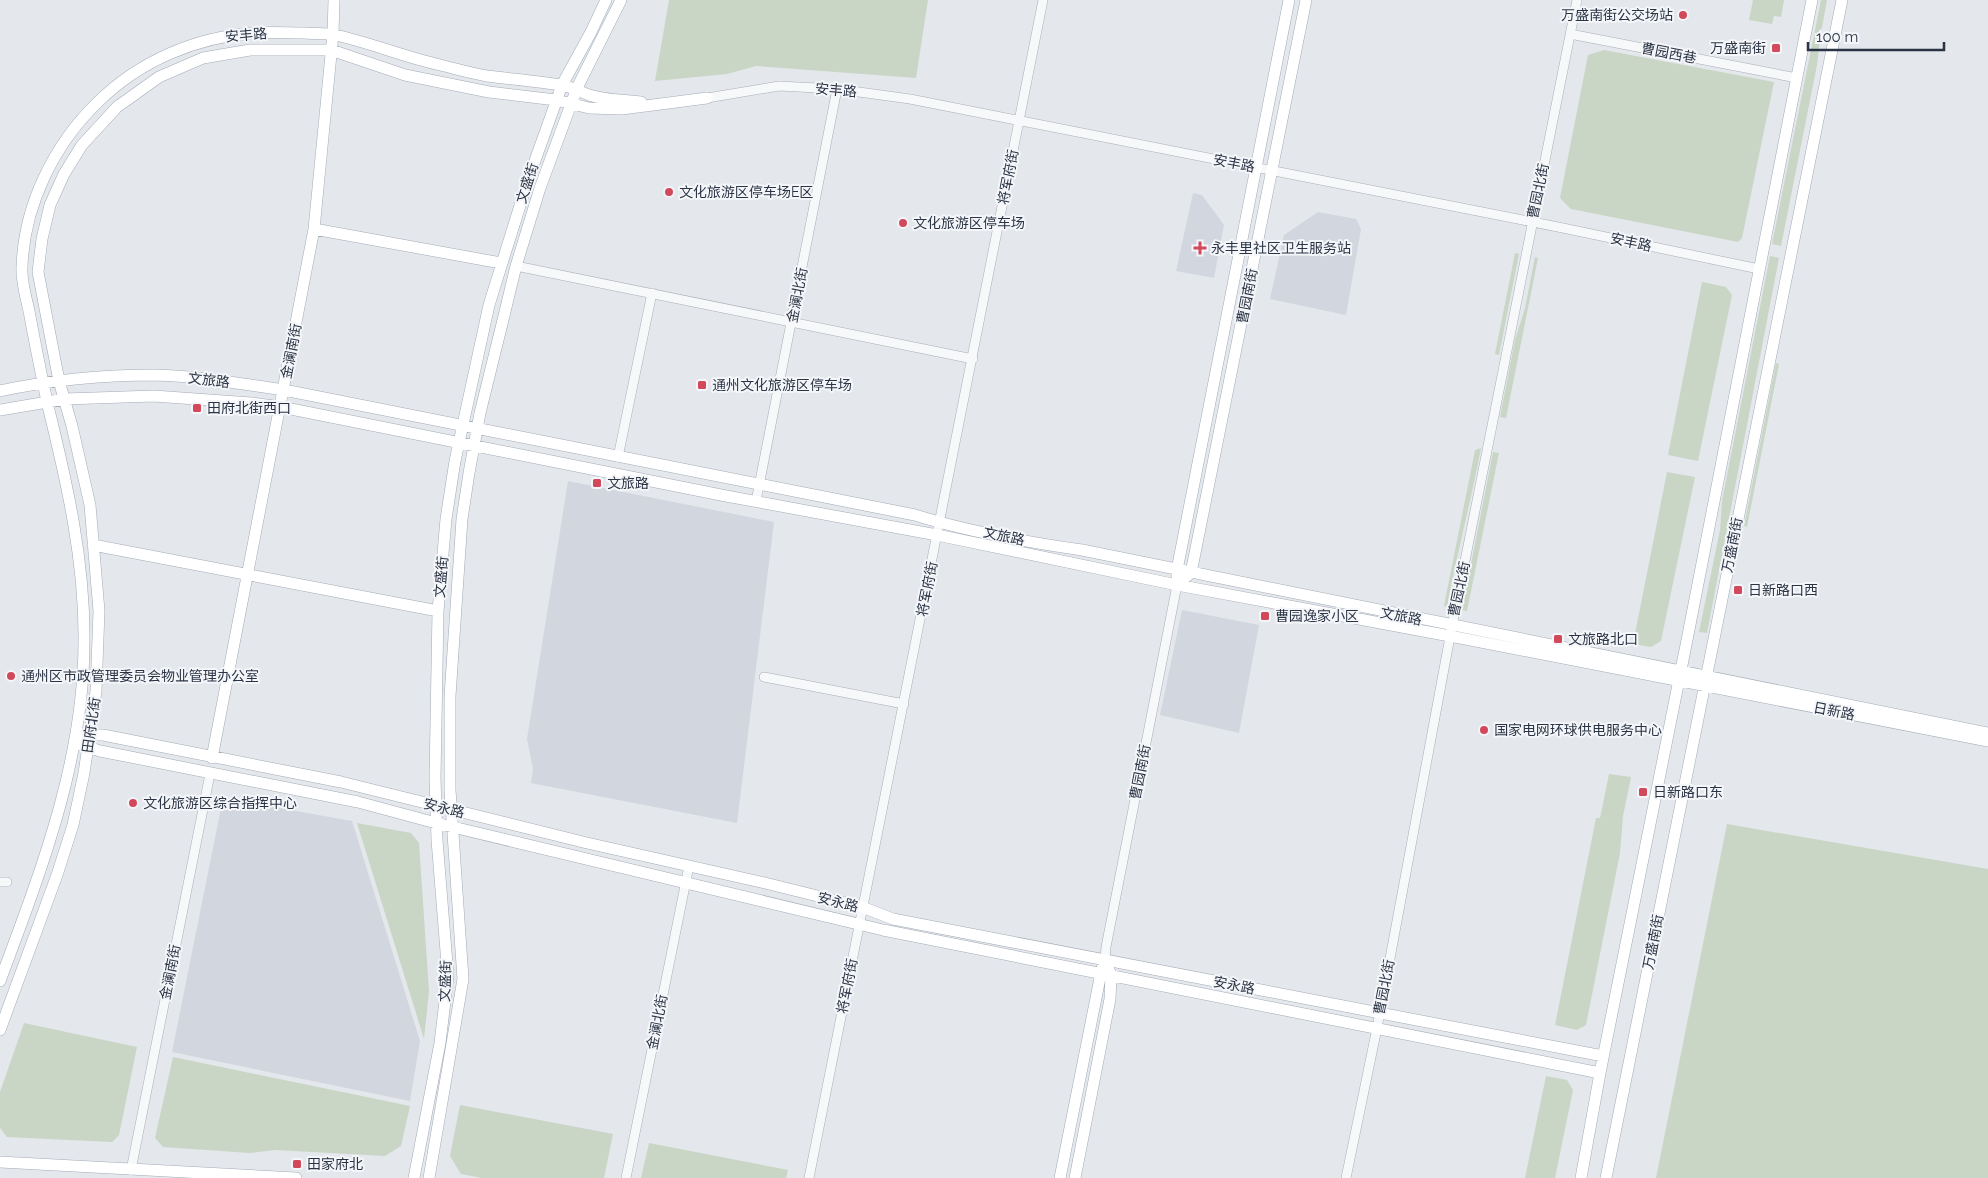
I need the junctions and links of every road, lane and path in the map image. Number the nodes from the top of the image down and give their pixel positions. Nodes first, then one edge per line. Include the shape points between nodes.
1 (334, 0) edge
2 (606, 0) edge
3 (621, 0) edge
4 (1043, 0) edge
5 (1289, 0) edge
6 (1306, 0) edge
7 (1577, 0) edge
8 (1812, 0) edge
9 (1842, 0) edge
10 (333, 34) junction
11 (1570, 34) junction
12 (331, 50) junction
13 (1797, 78) junction
14 (562, 85) junction
15 (577, 88) junction
16 (837, 88) junction
17 (707, 98) junction
18 (556, 100) junction
19 (570, 104) junction
20 (1019, 121) junction
21 (1256, 167) junction
22 (1272, 170) junction
23 (1531, 222) junction
24 (314, 229) junction
25 (501, 263) junction
26 (516, 266) junction
27 (1758, 269) junction
28 (652, 293) junction
29 (792, 321) junction
30 (973, 359) junction
31 (59, 381) junction
32 (42, 382) junction
33 (284, 390) junction
34 (0, 391) edge
35 (65, 399) junction
36 (47, 402) junction
37 (281, 407) junction
38 (0, 410) edge
39 (462, 427) junction
40 (478, 430) junction
41 (458, 442) junction
42 (474, 446) junction
43 (618, 457) junction
44 (759, 486) junction
45 (756, 501) junction
46 (940, 523) junction
47 (937, 535) junction
48 (94, 545) junction
49 (1177, 570) junction
50 (1191, 573) junction
51 (247, 574) junction
52 (1177, 585) junction
53 (438, 611) junction
54 (1451, 631) junction
55 (1680, 676) junction
56 (764, 677) dead end
57 (1705, 682) junction
58 (904, 704) junction
59 (1988, 733) edge
60 (91, 734) junction
61 (76, 739) junction
62 (1988, 741) edge
63 (89, 747) junction
64 (212, 758) junction
65 (210, 774) junction
66 (435, 806) junction
67 (451, 810) junction
68 (436, 822) junction
69 (452, 826) junction
70 (689, 866) junction
71 (686, 882) junction
72 (862, 907) junction
73 (860, 923) junction
74 (1105, 959) junction
75 (1105, 974) junction
76 (0, 981) edge
77 (1379, 1013) junction
78 (1376, 1028) junction
79 (0, 1030) edge
80 (1603, 1056) junction
81 (1600, 1073) junction
82 (0, 1162) edge
83 (131, 1170) junction
84 (296, 1178) edge
85 (414, 1178) edge
86 (428, 1178) edge
87 (626, 1178) edge
88 (809, 1178) edge
89 (1060, 1178) edge
90 (1075, 1178) edge
91 (1346, 1178) edge
92 (1581, 1178) edge
93 (1606, 1178) edge

1 - 10 main road, 金澜南街
2 - 14 main road, 文盛街
3 - 15 main road, 文盛街
4 - 20 street, 将军府街
5 - 21 main road, 曹园南街
6 - 22 main road, 曹园南街
7 - 11 street, 曹园北街
8 - 13 main road, 万盛南街
9 - 57 main road, 万盛南街
10 - 12 main road, 金澜南街
10 - 14 main road, 安丰路 via 410,58 482,75
10 - 32 main road, 安丰路 via 248,33 182,48 120,83 80,120 42,183 30,218 23,254 22,272
11 - 13 street, 曹园西巷
11 - 23 street, 曹园北街
12 - 18 main road, 安丰路 via 405,75 489,92
12 - 24 main road, 金澜南街
12 - 31 main road, 安丰路 via 250,50 203,58 144,86 117,106 93,131 72,159 57,189 45,222 39,255 38,272
13 - 27 main road, 万盛南街
14 - 15 main road, 安丰路
14 - 18 main road, 文盛街
15 - 17 main road, 安丰路 via 590,95 650,103
15 - 19 main road, 文盛街
16 - 17 street, 安丰路 via 779,86
16 - 20 street, 安丰路
16 - 29 street, 金澜北街
17 - 19 main road, 安丰路 via 622,108 589,108
18 - 19 main road, 安丰路
18 - 25 main road, 文盛街
19 - 26 main road, 文盛街
20 - 21 street, 安丰路
20 - 30 street, 将军府街
21 - 22 street, 安丰路
21 - 49 main road, 曹园南街
22 - 23 street, 安丰路
22 - 50 main road, 曹园南街
23 - 27 street, 安丰路
23 - 54 street, 曹园北街
24 - 25 main road
24 - 33 main road, 金澜南街
25 - 39 main road, 文盛街
26 - 28 street
26 - 40 main road, 文盛街
27 - 55 main road, 万盛南街
28 - 29 street
28 - 43 street
29 - 30 street
29 - 44 street, 金澜北街
30 - 46 street, 将军府街
31 - 32 main road, 文旅路
31 - 33 main road, 文旅路 via 155,375
31 - 35 main road, 田府北街
32 - 34 main road, 文旅路
32 - 36 main road, 田府北街
33 - 37 main road, 金澜南街
33 - 39 main road, 文旅路
35 - 36 main road, 文旅路
35 - 37 main road, 文旅路 via 164,396
35 - 48 main road, 田府北街 via 90,505
36 - 38 main road, 文旅路
36 - 61 main road, 田府北街 via 67,484 80,561 84,643
37 - 41 main road, 文旅路
37 - 51 main road, 金澜南街
39 - 40 main road, 文旅路
39 - 41 main road, 文盛街
40 - 42 main road, 文盛街
40 - 43 main road, 文旅路
41 - 42 main road, 文旅路
41 - 53 main road, 文盛街 via 446,519
42 - 45 main road, 文旅路
42 - 67 main road, 文盛街 via 462,519 454,617 450,696
43 - 44 main road, 文旅路
44 - 45 street, 金澜北街
44 - 46 main road, 文旅路
45 - 47 main road, 文旅路
46 - 47 street, 将军府街
46 - 49 main road, 文旅路
47 - 52 main road, 文旅路
47 - 58 street, 将军府街
48 - 51 main road
48 - 60 main road, 田府北街 via 99,644
49 - 50 main road, 文旅路
49 - 52 main road, 曹园南街
50 - 52 main road
50 - 54 main road, 文旅路
51 - 53 main road
51 - 64 main road, 金澜南街
52 - 54 main road, 文旅路
52 - 74 street, 曹园南街
53 - 66 main road, 文盛街
54 - 55 main road, 文旅路
54 - 77 street, 曹园北街
55 - 57 main road, 日新路
55 - 80 main road, 万盛南街
56 - 58 street
57 - 59 main road, 日新路
57 - 62 main road, 日新路
57 - 93 main road, 万盛南街
58 - 72 street, 将军府街
60 - 61 main road, 安永路
60 - 63 main road, 田府北街
60 - 64 main road, 安永路
61 - 63 main road, 安永路
61 - 76 main road, 田府北街 via 50,845
63 - 65 main road, 安永路
63 - 79 main road, 田府北街 via 65,850
64 - 66 main road, 安永路 via 341,782
65 - 68 main road, 安永路 via 358,802
65 - 83 street, 金澜南街
66 - 67 main road, 安永路
66 - 68 main road, 文盛街
67 - 69 main road, 文盛街
67 - 70 main road, 安永路
68 - 69 main road, 安永路
68 - 85 main road, 文盛街 via 448,976 440,1043
69 - 71 main road, 安永路
69 - 86 main road, 文盛街 via 463,979
70 - 71 street, 金澜北街
70 - 72 main road, 安永路
71 - 73 main road, 安永路
71 - 87 street, 金澜北街
72 - 73 street, 将军府街
72 - 74 main road, 安永路 via 893,919
73 - 75 main road, 安永路
73 - 88 street, 将军府街
74 - 75 main road, 曹园南街
74 - 77 main road, 安永路
75 - 78 main road, 安永路
75 - 89 main road, 曹园南街
75 - 90 main road, 曹园南街 via 1110,998
77 - 78 street, 曹园北街
77 - 80 main road, 安永路
78 - 81 main road, 安永路
78 - 91 street, 曹园北街
80 - 81 main road, 万盛南街
81 - 92 main road, 万盛南街
82 - 83 main road
83 - 84 main road

